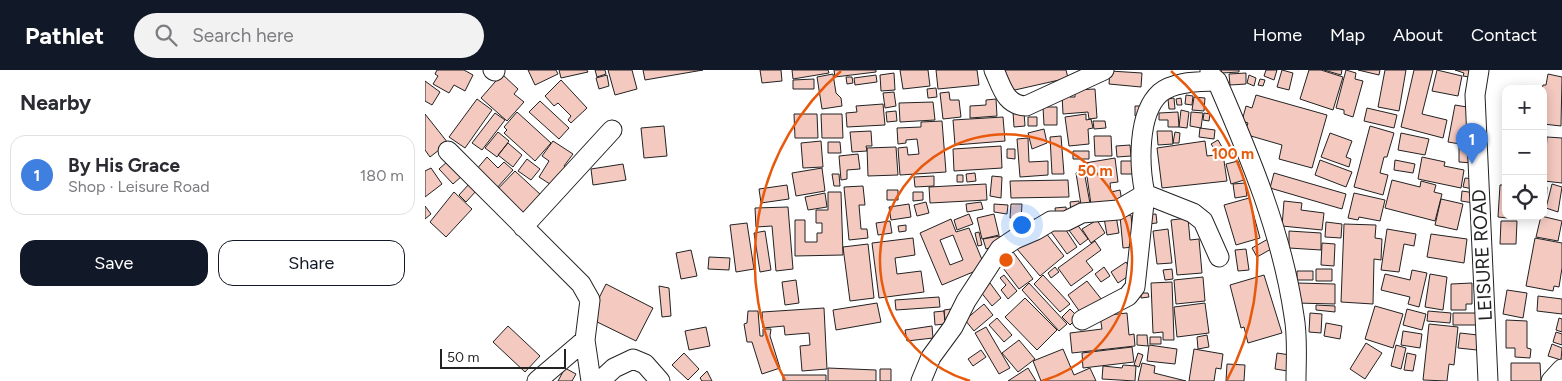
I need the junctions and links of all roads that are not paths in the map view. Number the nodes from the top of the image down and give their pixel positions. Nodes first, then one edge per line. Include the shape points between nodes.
1 (994, 70) edge
2 (1104, 70) edge
3 (1479, 70) edge
4 (1214, 75) edge
5 (612, 130) dead end
6 (448, 151) dead end
7 (1145, 194) junction
8 (523, 227) junction
9 (1219, 257) dead end
10 (1082, 320) dead end
11 (585, 340) junction
12 (1562, 370) edge
13 (537, 381) edge
14 (591, 381) edge
15 (600, 381) edge
16 (660, 381) edge
17 (921, 381) edge
18 (1296, 381) edge
19 (1488, 381) edge
20 (1551, 381) edge

1 - 2 street via 1007,99 1016,105 1027,106
3 - 19 street, LEISURE ROAD via 1475,94
4 - 7 street via 1161,92 1150,107 1142,130
4 - 18 street via 1273,221 1295,317
5 - 8 street
6 - 8 street
7 - 9 street via 1193,213 1203,221
7 - 10 street via 1135,287 1128,296
7 - 17 street via 1118,210 1082,213 1066,221 1051,221 1000,249 931,357
8 - 11 street via 581,284 590,300
11 - 13 street
11 - 14 street
12 - 20 street
15 - 16 street via 633,359 645,364

